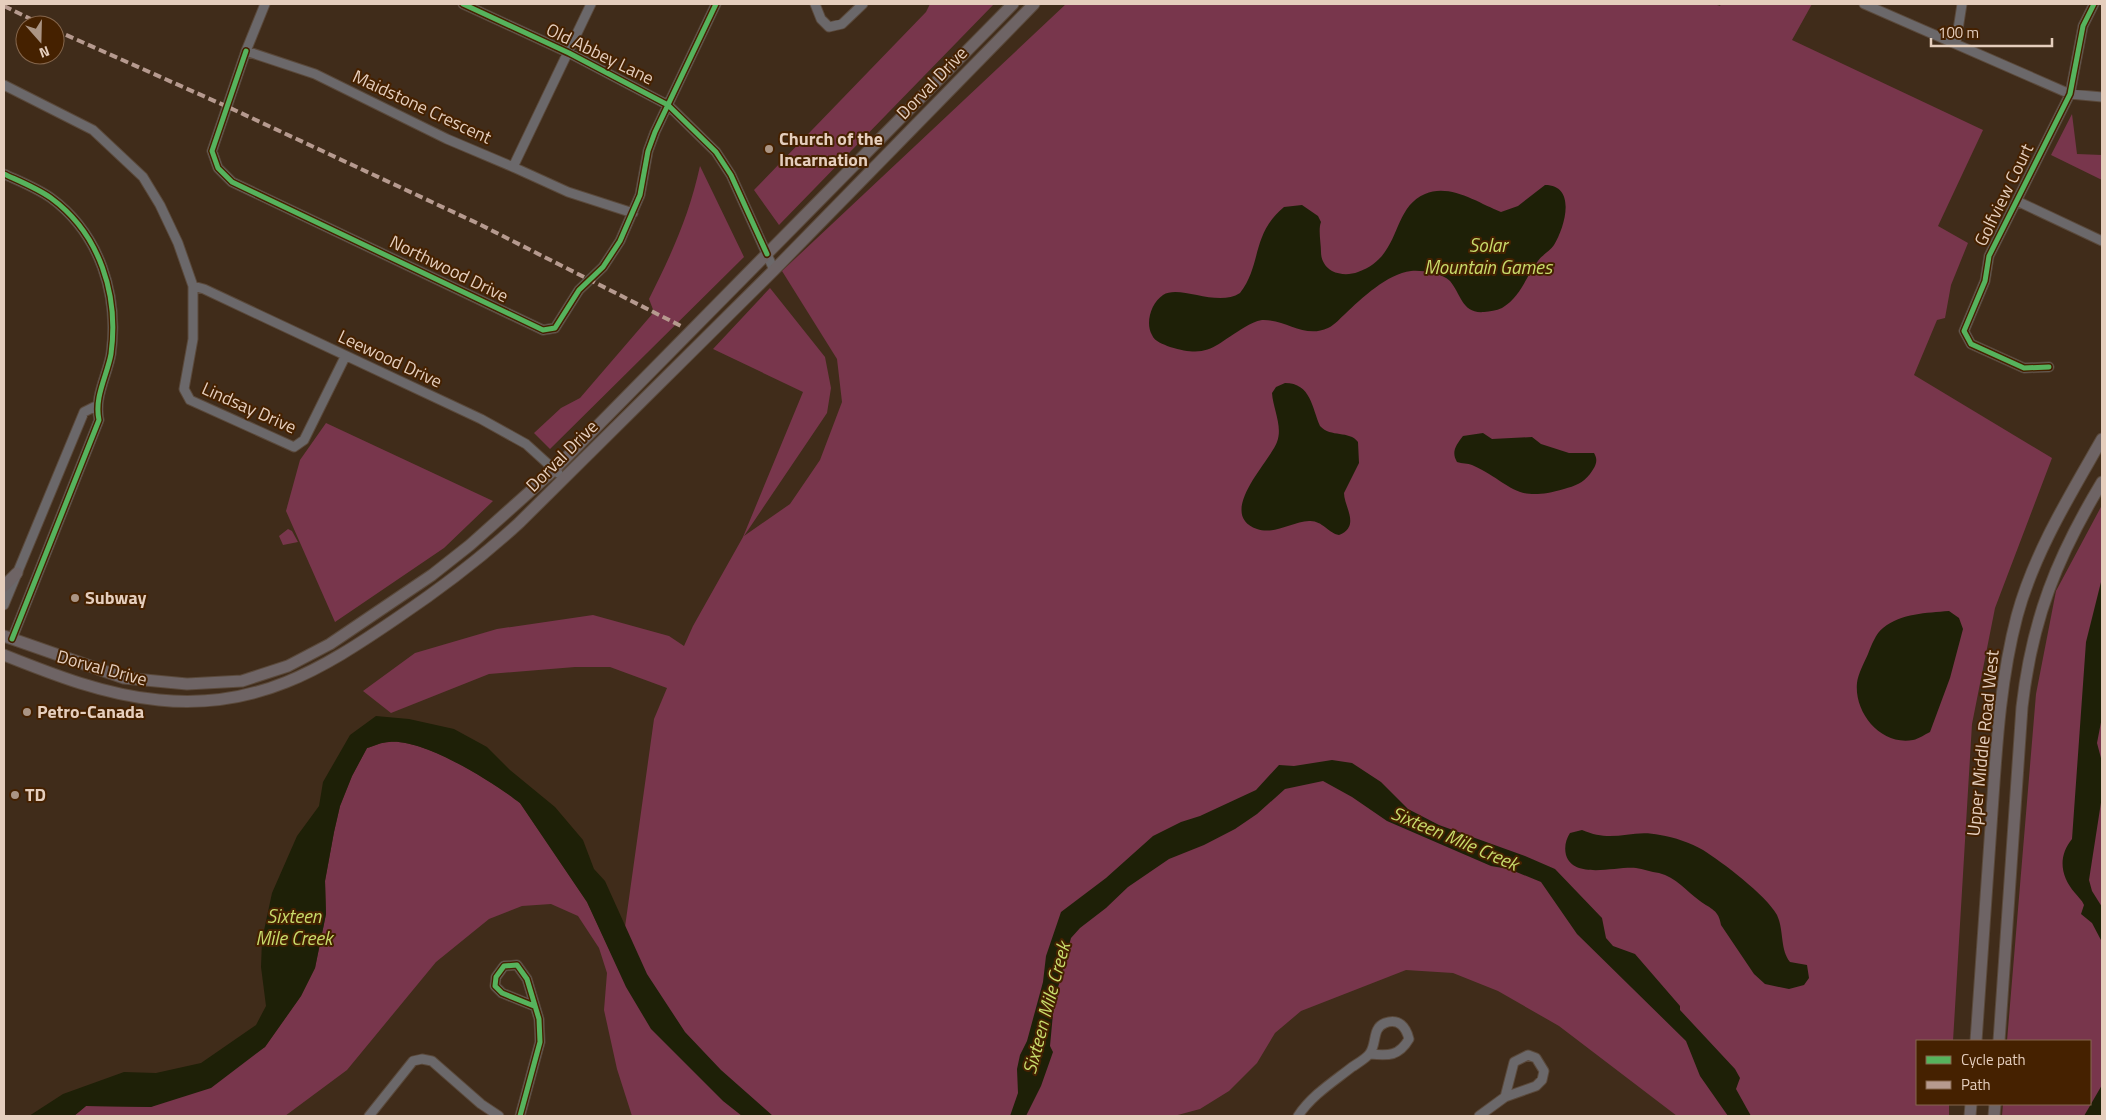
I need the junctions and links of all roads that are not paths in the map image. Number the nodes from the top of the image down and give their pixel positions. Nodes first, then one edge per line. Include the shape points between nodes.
1 (265, 4) edge
2 (463, 4) edge
3 (591, 4) edge
4 (716, 4) edge
5 (815, 4) edge
6 (862, 4) edge
7 (1013, 4) edge
8 (1034, 4) edge
9 (1864, 4) edge
10 (1962, 4) edge
11 (2094, 4) edge
12 (1956, 42) junction
13 (246, 51) junction
14 (569, 53) junction
15 (4, 85) edge
16 (2070, 94) junction
17 (2102, 97) edge
18 (668, 105) junction
19 (513, 167) junction
20 (4, 174) edge
21 (2017, 200) junction
22 (633, 213) junction
23 (2102, 241) edge
24 (767, 254) junction
25 (774, 270) junction
26 (193, 286) junction
27 (346, 357) junction
28 (2049, 367) dead end
29 (96, 406) junction
30 (2102, 439) edge
31 (554, 470) junction
32 (563, 479) junction
33 (2102, 482) edge
34 (17, 573) junction
35 (4, 586) edge
36 (4, 606) edge
37 (8, 638) edge
38 (4, 657) edge
39 (534, 1006) junction
40 (1976, 1040) edge
41 (1999, 1040) edge
42 (1370, 1054) junction
43 (1505, 1097) junction
44 (369, 1116) edge
45 (499, 1116) edge
46 (520, 1116) edge
47 (1298, 1116) edge
48 (1479, 1116) edge

1 - 13 street
2 - 14 street, Old Abbey Lane
3 - 14 street
4 - 18 street, Northwood Drive
5 - 6 street via 821,19 829,27 842,24
7 - 24 main road, Dorval Drive
8 - 25 main road, Dorval Drive
9 - 12 street
10 - 12 street
11 - 16 street, Golfview Court via 2083,26
12 - 16 street
13 - 19 street, Maidstone Crescent via 314,74
13 - 22 street, Northwood Drive via 212,151 218,168 232,182 543,330 555,328 579,290 608,262
14 - 18 street, Old Abbey Lane
14 - 19 street
15 - 26 street, Lindsay Drive via 93,130 143,177 174,235
16 - 17 street
16 - 21 street, Golfview Court
18 - 22 street, Northwood Drive via 648,151
18 - 24 street, Old Abbey Lane via 716,152 731,175
19 - 22 street, Maidstone Crescent via 568,192
20 - 29 street via 38,190 61,206 86,236 104,268 112,297 112,337 108,369
21 - 23 street
21 - 28 street, Golfview Court via 1989,256 1985,281 1964,331 1971,344 2024,368
24 - 25 street, Old Abbey Lane
24 - 31 main road, Dorval Drive
25 - 32 main road, Dorval Drive
26 - 27 street, Leewood Drive
26 - 27 street, Lindsay Drive via 186,396 289,447 304,440
27 - 31 street, Leewood Drive via 481,419 526,444
29 - 34 street via 84,412
29 - 37 street via 99,420
30 - 40 main road, Upper Middle Road West via 2052,529 2018,615 2002,700
31 - 32 street, Leewood Drive
31 - 37 main road, Dorval Drive via 470,545 424,580 330,644 288,666 261,675 231,682 187,684 124,678
32 - 38 main road, Dorval Drive via 488,552 423,600 330,662 267,689 224,699 161,701 113,693
33 - 41 main road, Upper Middle Road West via 2074,528 2054,574 2038,618 2030,653 2022,707
34 - 35 main road
34 - 36 street
37 - 38 main road
39 - 39 street via 527,978 517,965 504,966 496,977 495,986 502,993
39 - 46 street via 539,1019 540,1042
42 - 42 street via 1395,1054 1403,1050 1409,1040 1406,1030 1400,1023 1382,1024 1376,1032
42 - 47 street via 1308,1102
43 - 43 street via 1514,1062 1528,1055 1536,1058 1544,1071 1542,1080 1536,1086
43 - 48 street
44 - 45 street via 413,1061 422,1059 439,1066

